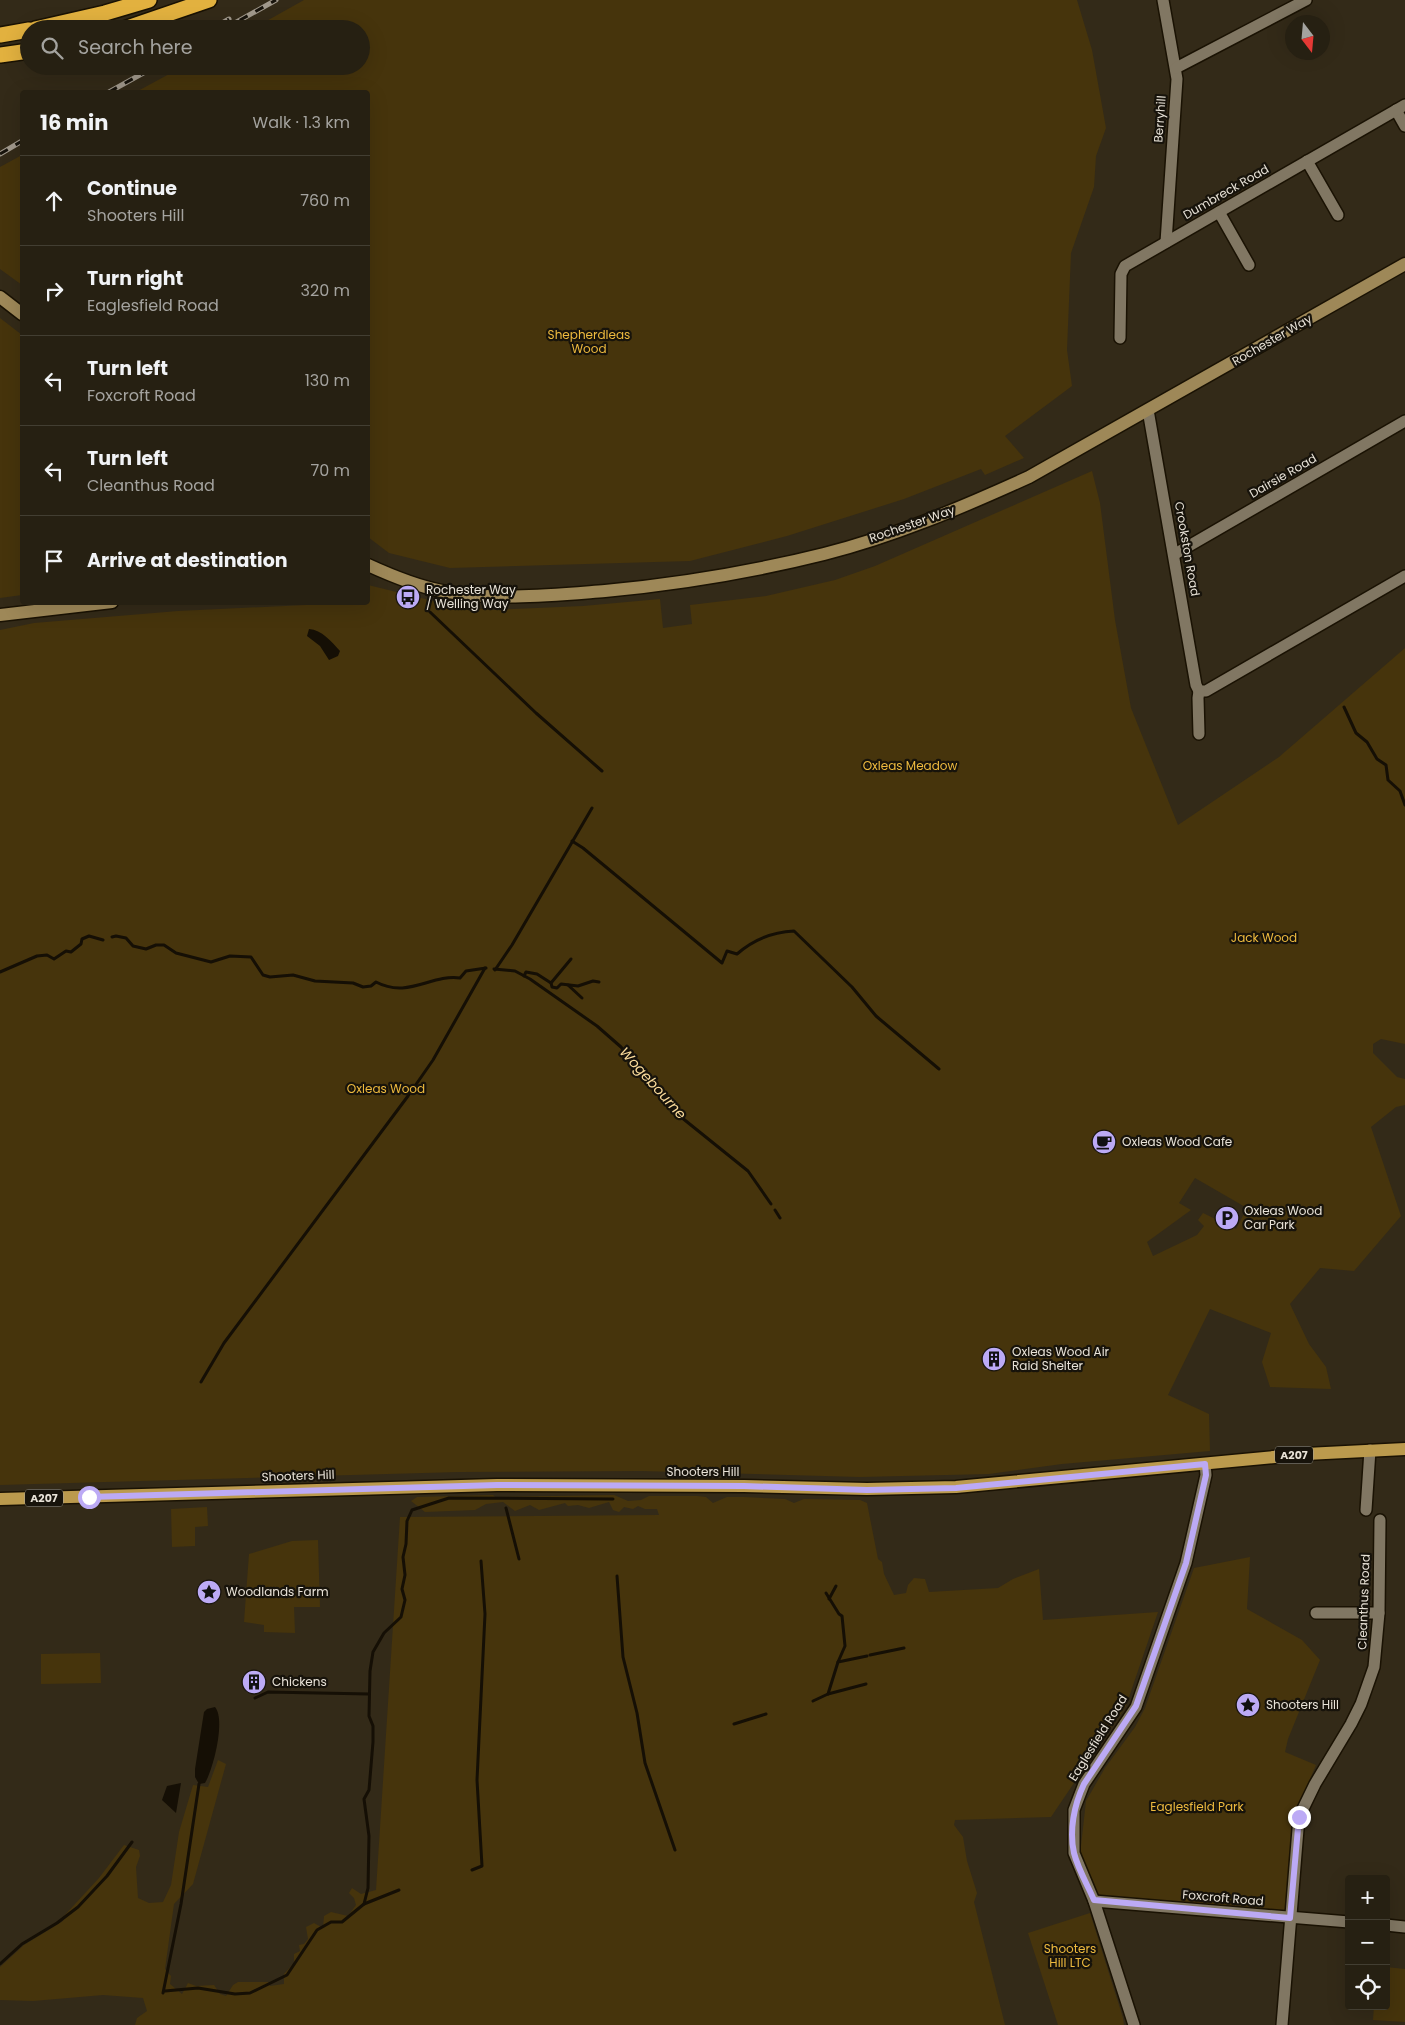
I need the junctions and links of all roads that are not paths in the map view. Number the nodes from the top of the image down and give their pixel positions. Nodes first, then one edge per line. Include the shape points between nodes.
1 (149, 0) edge
2 (209, 0) edge
3 (1163, 0) edge
4 (1306, 0) edge
5 (74, 20) edge
6 (150, 20) edge
7 (20, 32) edge
8 (0, 35) edge
9 (20, 52) edge
10 (0, 55) edge
11 (1176, 68) junction
12 (1400, 108) edge
13 (1405, 126) edge
14 (1307, 161) junction
15 (1219, 212) junction
16 (1338, 215) dead end
17 (1166, 242) junction
18 (1405, 264) edge
19 (1249, 265) dead end
20 (0, 297) edge
21 (20, 312) edge
22 (1120, 338) dead end
23 (1148, 410) junction
24 (1405, 421) edge
25 (1174, 554) junction
26 (370, 566) edge
27 (1405, 576) edge
28 (86, 605) edge
29 (0, 615) edge
30 (1199, 691) junction
31 (1199, 734) dead end
32 (1405, 1449) edge
33 (1370, 1450) junction
34 (1205, 1464) junction
35 (0, 1499) edge
36 (1366, 1510) dead end
37 (1380, 1520) dead end
38 (1379, 1613) junction
39 (1316, 1614) dead end
40 (1094, 1900) junction
41 (1290, 1918) junction
42 (1345, 1922) edge
43 (1390, 1925) edge
44 (1405, 1926) edge
45 (1134, 2025) edge
46 (1282, 2025) edge

1 - 5 highway
2 - 6 highway
3 - 11 street, Berryhill
4 - 11 street
7 - 8 highway
9 - 10 highway
11 - 17 street, Berryhill
12 - 13 street
12 - 14 street, Dumbreck Road
14 - 15 street, Dumbreck Road
14 - 16 street
15 - 17 street, Dumbreck Road
15 - 19 street
17 - 22 street, Dumbreck Road via 1122,269
18 - 23 street, Rochester Way
20 - 21 street
23 - 25 street, Crookston Road
23 - 26 street, Rochester Way via 1029,477 967,505 826,554 697,581 582,593 486,595 417,585
24 - 25 street, Dairsie Road
25 - 30 street, Crookston Road
27 - 30 street via 1206,692
28 - 29 street
30 - 31 street, Crookston Road
32 - 33 main road, Shooters Hill / A207
33 - 34 main road, Shooters Hill / A207
33 - 36 street
34 - 35 main road, Shooters Hill / A207 via 956,1488 867,1490 497,1485
34 - 40 street, Eaglesfield Road via 1206,1475 1188,1556 1136,1706 1084,1784 1074,1810 1074,1853
37 - 38 street, Cleanthus Road
38 - 39 street
38 - 41 street, Cleanthus Road via 1376,1655 1361,1704 1299,1817
40 - 41 street, Foxcroft Road
40 - 45 street, Eaglesfield Road
41 - 42 street, Foxcroft Road
41 - 46 street, Cleanthus Road
43 - 44 street

